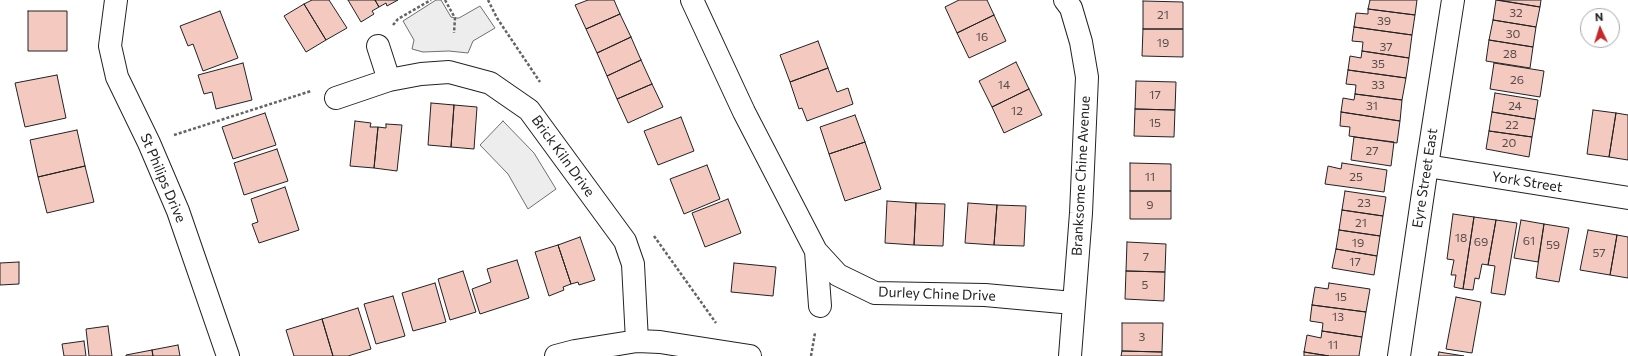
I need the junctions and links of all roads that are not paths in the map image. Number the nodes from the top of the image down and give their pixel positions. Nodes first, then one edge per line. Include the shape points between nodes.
1 (116, 0) edge
2 (692, 0) edge
3 (1065, 0) edge
4 (1453, 0) edge
5 (378, 46) road end
6 (389, 80) junction
7 (336, 98) road end
8 (1427, 166) junction
9 (1628, 198) edge
10 (816, 251) junction
11 (1073, 302) junction
12 (820, 306) dead end
13 (637, 341) junction
14 (228, 356) edge
15 (556, 356) edge
16 (750, 356) edge
17 (1070, 356) edge
18 (1399, 356) edge

1 - 14 street, St Philips Drive via 110,46 117,77 178,211
2 - 10 street, Durley Chine Drive via 744,112
3 - 11 street, Branksome Chine Avenue via 1071,8 1077,29 1087,77 1081,213
4 - 8 street, Eyre Street East
5 - 6 street
6 - 7 street, Brick Kiln Drive
6 - 13 street, Brick Kiln Drive via 449,72 490,83 529,110 625,241 633,264
8 - 9 street, York Street
8 - 18 street, Eyre Street East
10 - 11 street, Durley Chine Drive via 838,276 875,293 985,295
10 - 12 street, Durley Chine Drive
11 - 17 street, Branksome Chine Avenue
13 - 15 street
13 - 16 street via 660,342

